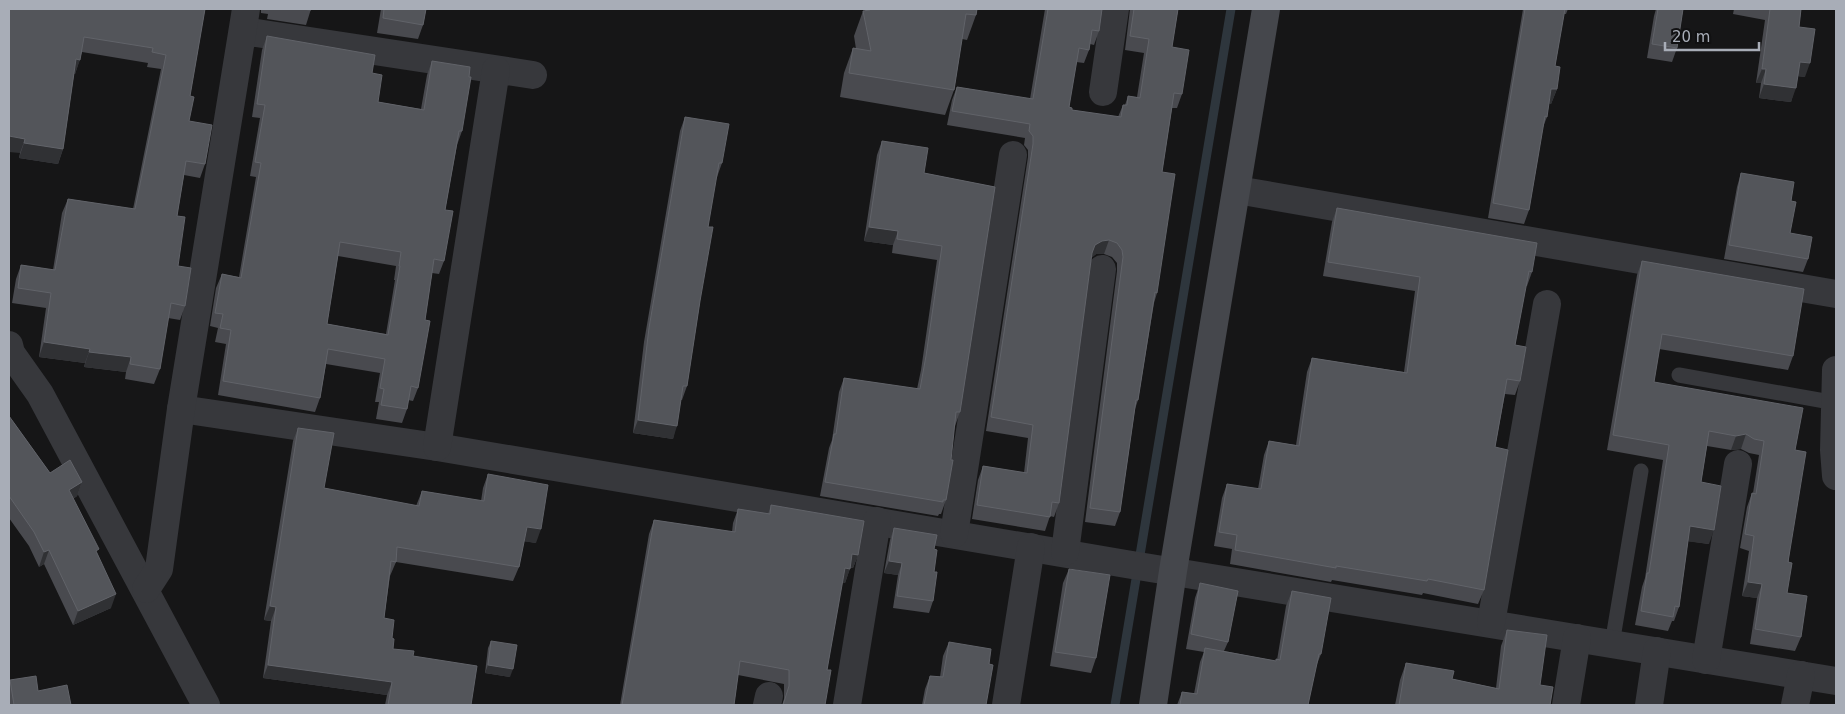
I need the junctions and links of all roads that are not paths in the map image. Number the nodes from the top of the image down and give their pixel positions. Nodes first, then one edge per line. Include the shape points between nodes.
1 (1115, 9) edge
2 (1266, 9) edge
3 (244, 20) edge
4 (496, 70) junction
5 (533, 75) dead end
6 (1103, 92) dead end
7 (1013, 155) dead end
8 (1236, 190) junction
9 (1102, 269) dead end
10 (1836, 294) edge
11 (1548, 304) dead end
12 (9, 345) edge
13 (1836, 370) edge
14 (1679, 375) dead end
15 (1836, 403) edge
16 (181, 409) junction
17 (438, 447) junction
18 (1738, 464) dead end
19 (1642, 471) dead end
20 (1836, 476) edge
21 (877, 521) junction
22 (954, 534) junction
23 (1031, 547) junction
24 (1065, 552) junction
25 (1162, 569) junction
26 (146, 589) junction
27 (1491, 623) junction
28 (1578, 638) junction
29 (1612, 644) junction
30 (1657, 651) junction
31 (1706, 660) junction
32 (1801, 675) junction
33 (1836, 681) edge
34 (206, 705) edge
35 (847, 705) edge
36 (1006, 705) edge
37 (1153, 705) edge
38 (1566, 705) edge
39 (1649, 705) edge
40 (1796, 705) edge

1 - 6 street
2 - 8 street
3 - 4 street
3 - 16 street
4 - 5 street
4 - 17 street
7 - 22 street
8 - 10 street
8 - 25 street
9 - 24 street
11 - 27 street
12 - 26 street via 11,353 40,394
13 - 15 street
14 - 15 lane
15 - 20 street
16 - 17 street
16 - 26 street via 159,569
17 - 21 street
18 - 31 street
19 - 29 lane
21 - 22 street
21 - 35 street
22 - 23 street
23 - 24 street
23 - 36 street
24 - 25 street
25 - 27 street
25 - 37 street
26 - 34 street
27 - 28 street
28 - 29 street
28 - 38 street
29 - 30 street
30 - 31 street
30 - 39 street
31 - 32 street
32 - 33 street
32 - 40 street

